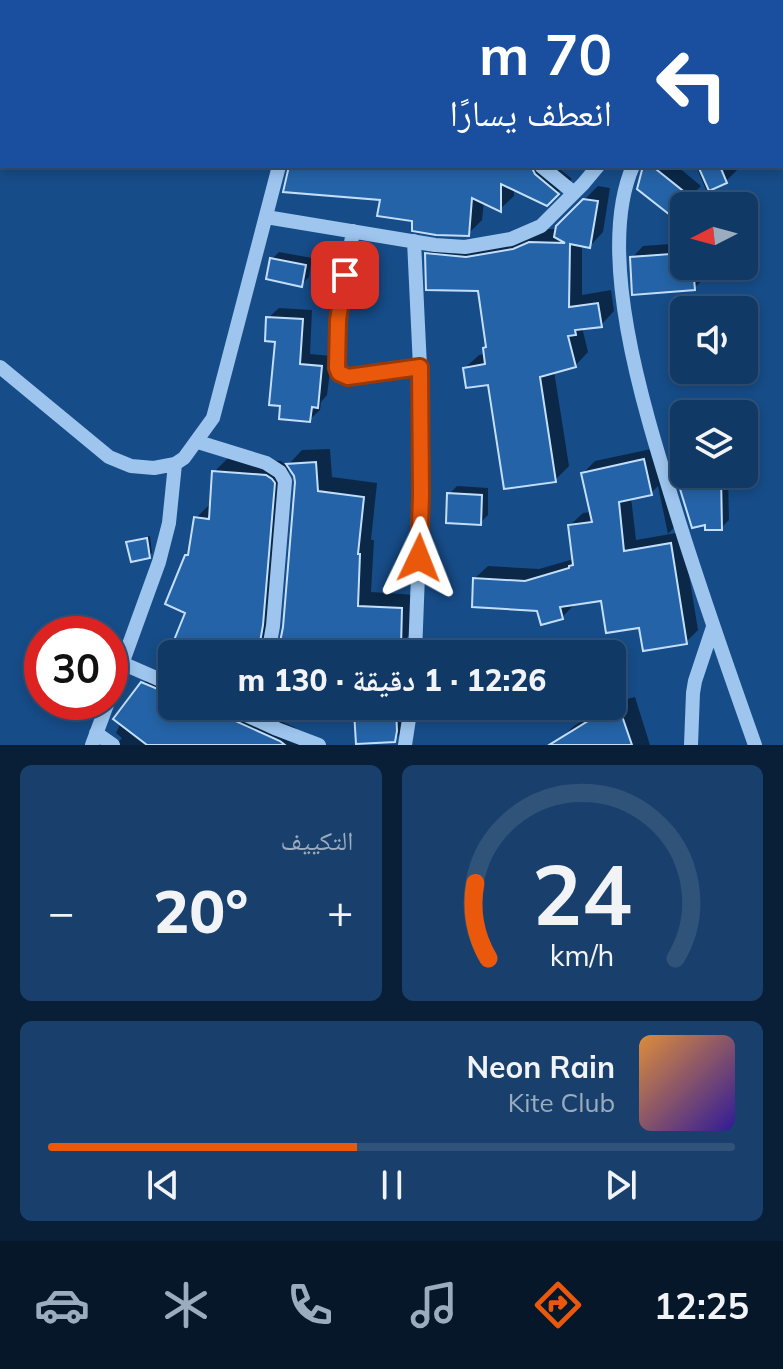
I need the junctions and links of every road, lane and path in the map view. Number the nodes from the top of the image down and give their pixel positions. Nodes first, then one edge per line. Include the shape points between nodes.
1 (278, 168) edge
2 (543, 168) edge
3 (596, 168) edge
4 (632, 168) edge
5 (574, 193) junction
6 (266, 217) junction
7 (353, 231) junction
8 (414, 241) junction
9 (0, 367) edge
10 (420, 367) junction
11 (198, 442) junction
12 (175, 464) junction
13 (713, 627) junction
14 (270, 640) edge
15 (416, 640) edge
16 (128, 652) edge
17 (128, 666) edge
18 (158, 679) edge
19 (101, 720) edge
20 (263, 720) edge
21 (409, 720) edge
22 (94, 739) edge
23 (113, 745) edge
24 (319, 745) edge
25 (405, 745) edge
26 (691, 745) edge
27 (755, 745) edge

1 - 6 street
2 - 5 street
3 - 5 street
4 - 13 street via 621,210 623,305 645,410
5 - 8 street via 541,226 511,239 465,247
6 - 7 street
6 - 11 street via 221,393
7 - 8 street
7 - 10 street via 338,320 338,371 348,377
8 - 10 street
9 - 12 street via 109,457 131,466
10 - 15 street
11 - 12 street
11 - 14 street via 266,463 285,481
12 - 16 street via 169,523
13 - 26 street via 695,681
13 - 27 street
17 - 18 street
19 - 22 street
20 - 24 street
21 - 25 street
22 - 23 street

